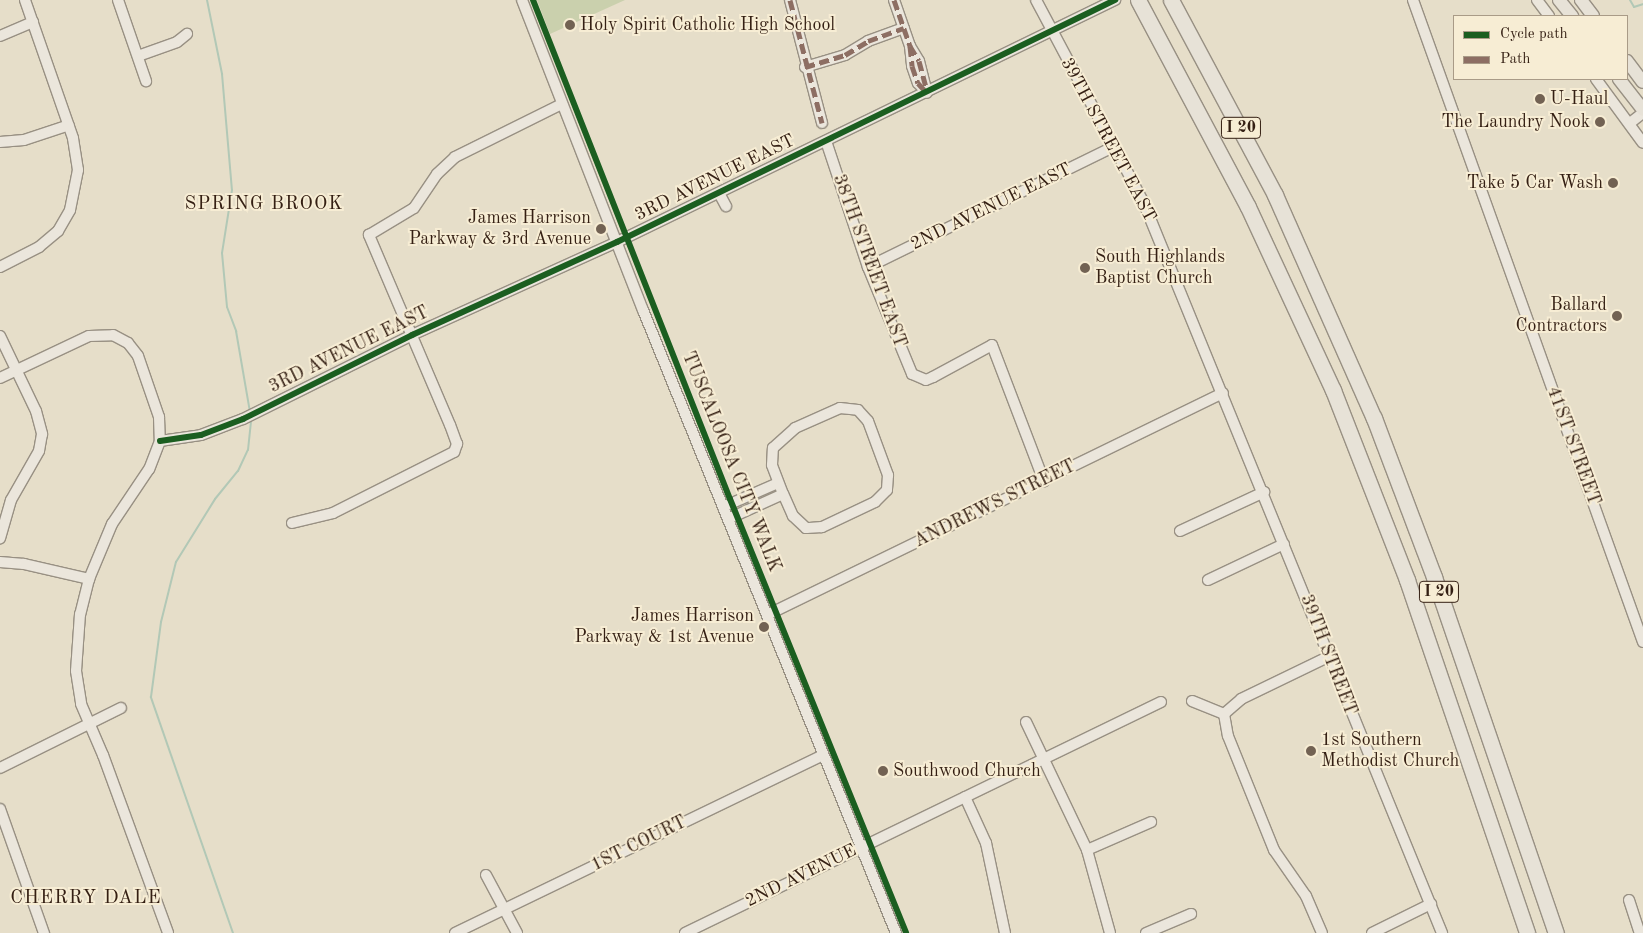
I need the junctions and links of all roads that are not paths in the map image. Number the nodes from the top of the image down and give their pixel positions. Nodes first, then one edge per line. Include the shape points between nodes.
1 (25, 0) edge
2 (118, 0) edge
3 (522, 0) edge
4 (790, 0) edge
5 (894, 0) edge
6 (1036, 0) edge
7 (1138, 0) edge
8 (1171, 0) edge
9 (1413, 0) edge
10 (1537, 0) edge
11 (1560, 0) edge
12 (1581, 0) edge
13 (1112, 1) edge
14 (1548, 15) edge
15 (1571, 15) edge
16 (1592, 15) edge
17 (32, 22) junction
18 (904, 28) junction
19 (1051, 31) junction
20 (186, 34) dead end
21 (0, 36) edge
22 (138, 56) junction
23 (1628, 62) edge
24 (806, 67) junction
25 (1597, 80) edge
26 (1620, 80) edge
27 (146, 81) dead end
28 (1643, 82) edge
29 (927, 92) junction
30 (562, 104) junction
31 (1643, 112) edge
32 (822, 123) dead end
33 (1630, 123) junction
34 (68, 126) junction
35 (826, 141) junction
36 (0, 142) edge
37 (1643, 142) edge
38 (1113, 148) junction
39 (719, 192) junction
40 (726, 206) dead end
41 (617, 242) junction
42 (0, 267) edge
43 (868, 267) junction
44 (412, 335) junction
45 (0, 336) edge
46 (17, 370) junction
47 (0, 378) edge
48 (1223, 393) junction
49 (160, 441) junction
50 (1044, 481) junction
51 (778, 483) junction
52 (1264, 492) junction
53 (783, 494) junction
54 (724, 506) junction
55 (728, 519) junction
56 (292, 523) dead end
57 (1180, 531) dead end
58 (0, 538) edge
59 (1284, 544) junction
60 (0, 562) edge
61 (89, 579) junction
62 (1208, 580) dead end
63 (767, 615) junction
64 (1643, 642) edge
65 (1328, 656) junction
66 (1192, 701) dead end
67 (1161, 702) dead end
68 (121, 708) dead end
69 (1224, 714) junction
70 (1026, 722) dead end
71 (90, 724) junction
72 (823, 755) junction
73 (1043, 759) junction
74 (0, 768) edge
75 (965, 797) junction
76 (0, 809) edge
77 (1151, 822) dead end
78 (860, 848) junction
79 (1087, 850) junction
80 (486, 875) dead end
81 (1629, 900) dead end
82 (1430, 904) junction
83 (503, 910) junction
84 (1191, 914) dead end
85 (44, 933) edge
86 (168, 933) edge
87 (455, 933) edge
88 (517, 933) edge
89 (685, 933) edge
90 (896, 933) edge
91 (1005, 933) edge
92 (1110, 933) edge
93 (1146, 933) edge
94 (1322, 933) edge
95 (1372, 933) edge
96 (1442, 933) edge
97 (1527, 933) edge
98 (1556, 933) edge
99 (1640, 933) edge

1 - 17 street
2 - 22 street
3 - 30 street
4 - 24 street
5 - 18 street
6 - 19 street, 39TH STREET EAST
7 - 97 highway, I 20 via 1284,278 1348,426 1407,580
8 - 98 highway, I 20 via 1275,196 1374,418 1434,577
9 - 64 street, 41ST STREET
10 - 14 street
11 - 15 main road
12 - 16 main road
13 - 19 street, 3RD AVENUE EAST
17 - 21 street
17 - 34 street
18 - 24 street via 868,41 845,55
18 - 29 street via 914,73
19 - 29 street, 3RD AVENUE EAST
19 - 38 street, 39TH STREET EAST
20 - 22 street via 170,45
22 - 27 street
23 - 28 main road
24 - 32 street
25 - 33 street
26 - 31 main road
29 - 35 street, 3RD AVENUE EAST
30 - 41 street
30 - 44 street via 455,157 437,174 414,208 369,235
31 - 33 street
33 - 37 street
34 - 36 street via 24,140
34 - 42 street via 78,162 72,202 58,231
35 - 39 street, 3RD AVENUE EAST
35 - 43 street, 38TH STREET EAST
38 - 43 street, 2ND AVENUE EAST
38 - 48 street, 39TH STREET EAST via 1143,201
39 - 40 street
39 - 41 street, 3RD AVENUE EAST
41 - 44 street, 3RD AVENUE EAST
41 - 54 street
43 - 50 street, 38TH STREET EAST via 908,367 918,378 926,380 941,374 992,345
44 - 49 street, 3RD AVENUE EAST via 243,419 201,435
44 - 56 street via 457,444 454,452 333,513
45 - 46 street
46 - 47 street
46 - 49 street via 89,336 113,335 134,349 142,363 159,417
46 - 58 street via 39,418 41,443 11,500
48 - 50 street, ANDREWS STREET
48 - 52 street, 39TH STREET
49 - 61 street via 149,469 112,524
50 - 63 street, ANDREWS STREET
51 - 53 street
51 - 53 street via 772,455 782,437 840,408 858,410 868,422 888,475 887,490 875,502 822,527 806,528 793,516
51 - 54 street
52 - 57 street
52 - 59 street, 39TH STREET
53 - 55 street
54 - 55 street
55 - 63 street
59 - 62 street
59 - 65 street, 39TH STREET
60 - 61 street via 24,564
61 - 71 street via 80,614 76,671 78,696
63 - 72 street
65 - 69 street via 1241,699
65 - 82 street, 39TH STREET
66 - 69 street
67 - 73 street, 2ND AVENUE
68 - 71 street
69 - 94 street via 1228,736 1274,850 1306,896
70 - 73 street
71 - 74 street
71 - 86 street
72 - 78 street
72 - 83 street, 1ST COURT
73 - 75 street, 2ND AVENUE
73 - 79 street
75 - 78 street, 2ND AVENUE
75 - 91 street via 986,843
76 - 85 street
77 - 79 street
78 - 89 street, 2ND AVENUE
78 - 90 street
79 - 92 street
80 - 83 street
81 - 99 street
82 - 95 street
82 - 96 street, 39TH STREET
83 - 87 street, 1ST COURT
83 - 88 street
84 - 93 street

